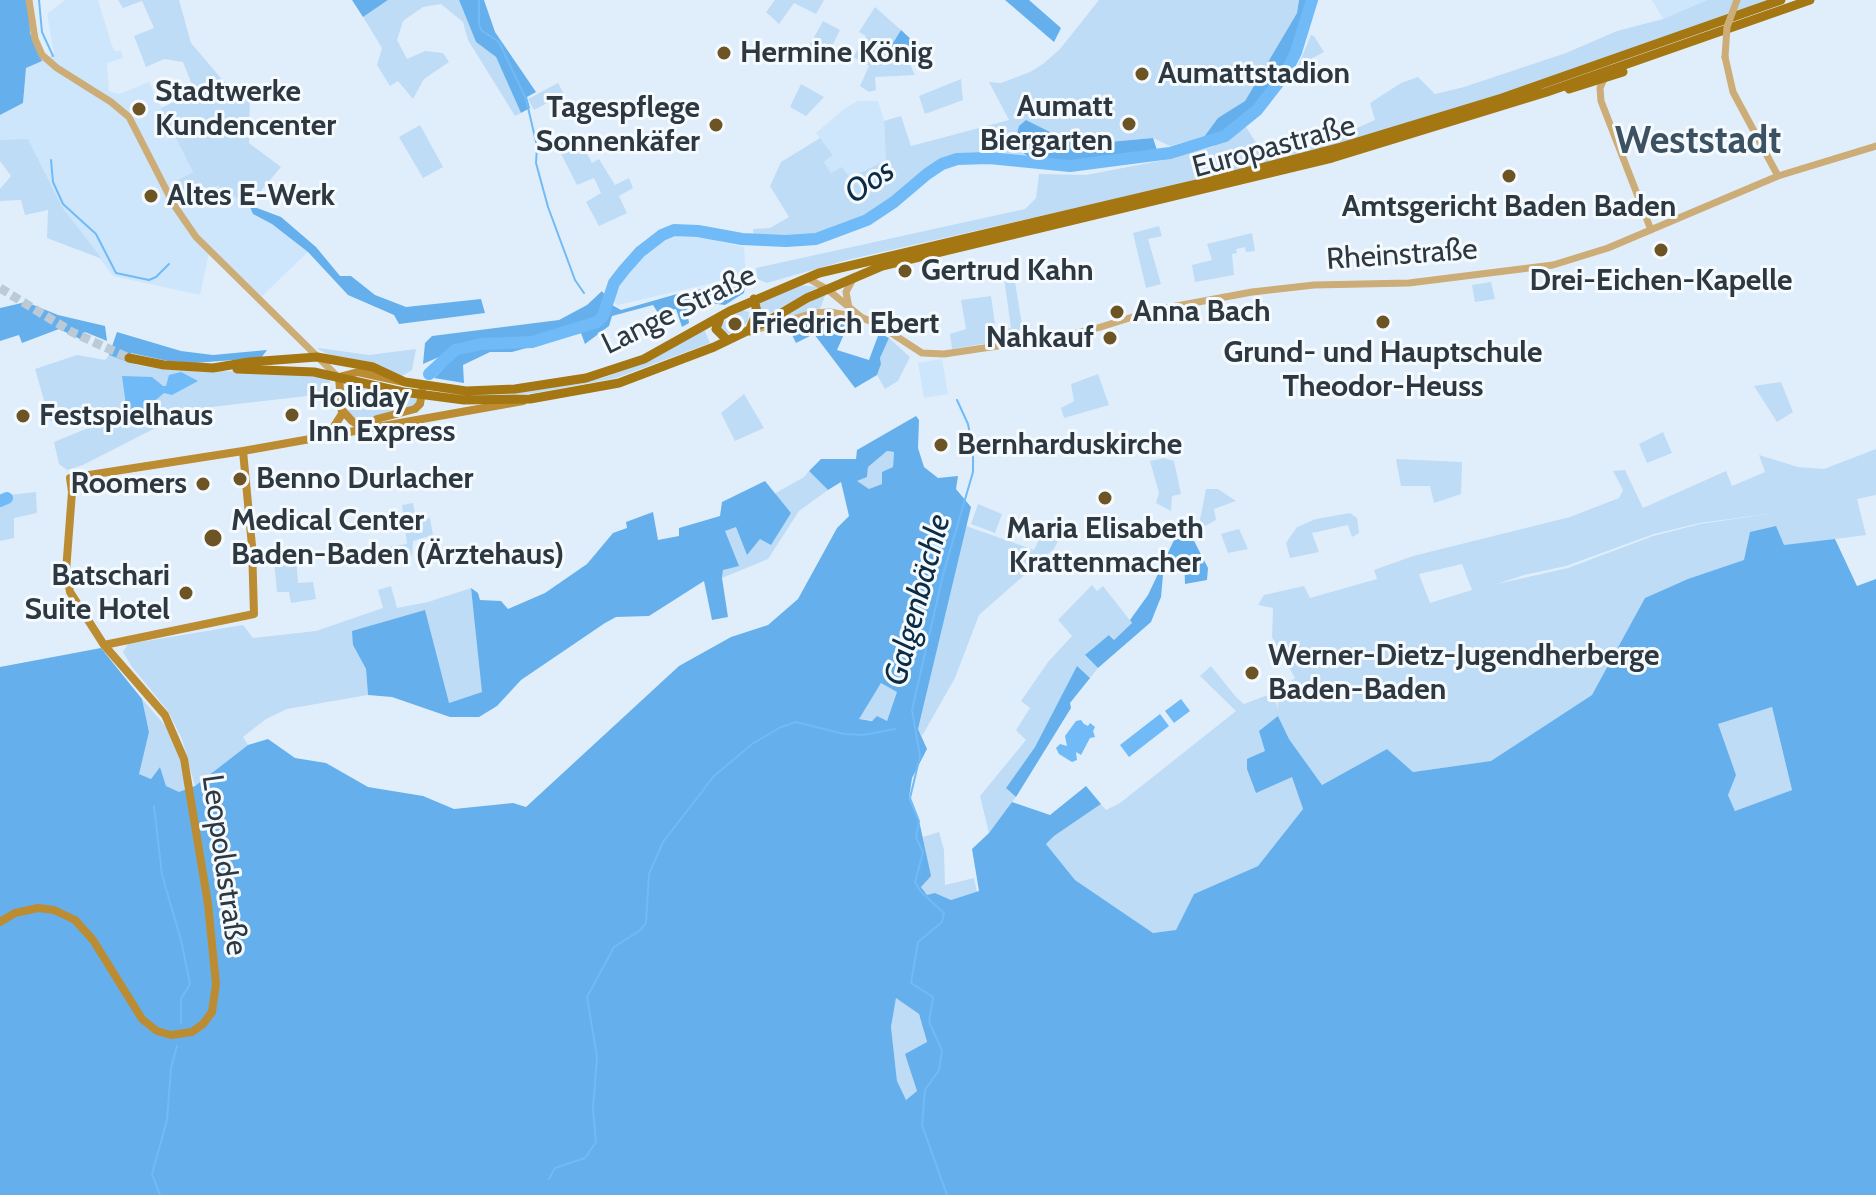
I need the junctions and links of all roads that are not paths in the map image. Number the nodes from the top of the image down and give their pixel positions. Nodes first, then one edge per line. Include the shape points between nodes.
1 (29, 0) edge
2 (1737, 0) edge
3 (1781, 0) edge
4 (1810, 0) edge
5 (1672, 48) junction
6 (1604, 79) junction
7 (1581, 87) junction
8 (1547, 92) junction
9 (1601, 101) junction
10 (1876, 146) edge
11 (1778, 176) junction
12 (1651, 230) junction
13 (856, 275) junction
14 (806, 277) junction
15 (827, 289) junction
16 (754, 299) junction
17 (741, 305) junction
18 (849, 308) junction
19 (723, 314) junction
20 (755, 318) junction
21 (863, 318) junction
22 (749, 331) junction
23 (727, 340) junction
24 (917, 351) joint
25 (317, 357) junction
26 (129, 358) tunnel mouth
27 (226, 367) junction
28 (339, 377) junction
29 (405, 382) junction
30 (422, 391) junction
31 (530, 399) junction
32 (342, 410) junction
33 (365, 429) junction
34 (316, 438) junction
35 (243, 451) junction
36 (70, 478) joint
37 (104, 645) junction
38 (0, 922) edge

1 - 25 street via 42,55 129,117 196,237
2 - 11 street, bridge via 1727,27 1725,57 1733,92
3 - 14 main road, Europastraße via 1502,98 1341,147
4 - 5 main road, Europastraße
5 - 6 main road
5 - 8 main road, Europastraße
6 - 7 main road
6 - 9 street
7 - 8 main road
7 - 9 street
8 - 13 main road, Europastraße via 1332,158
9 - 12 street
10 - 11 street, Rheinstraße
11 - 12 street, Rheinstraße
12 - 24 street, Rheinstraße via 1553,265 1409,283 1252,292 1155,310 1058,337 944,354
13 - 15 main road, Europastraße
13 - 18 street via 846,292
14 - 15 street, Lange Straße
14 - 16 main road, Lange Straße
15 - 18 street, Lange Straße
15 - 22 main road, Europastraße
16 - 17 main road, Lange Straße
16 - 20 main road
17 - 19 main road, Lange Straße
17 - 20 main road
18 - 21 street, Lange Straße
19 - 23 main road via 716,329
19 - 30 main road, Lange Straße via 656,353 603,374 536,387
20 - 22 main road
21 - 22 street, Lange Straße via 819,312
21 - 24 street, Lange Straße via 892,331
22 - 23 main road, Lange Straße
23 - 31 main road, Lange Straße via 625,382
25 - 27 main road, Lange Straße
25 - 28 street
25 - 29 main road, Lange Straße via 373,367
26 - 27 main road
27 - 28 main road
28 - 29 main road, Lange Straße via 358,372
28 - 30 main road, Lange Straße
28 - 32 main road
29 - 30 main road, Lange Straße
30 - 31 main road, Lange Straße via 464,400
30 - 33 main road via 415,409 377,419
31 - 33 main road, Lange Straße
32 - 33 main road
32 - 34 main road via 333,428
33 - 34 main road, Lange Straße
34 - 35 main road, Lange Straße
35 - 36 main road, Lange Straße
35 - 37 main road via 254,614
36 - 37 main road, Leopoldstraße via 70,592
37 - 38 main road, Leopoldstraße via 157,704 184,759 208,904 216,984 212,1012 192,1032 157,1031 142,1019 75,920 38,908

